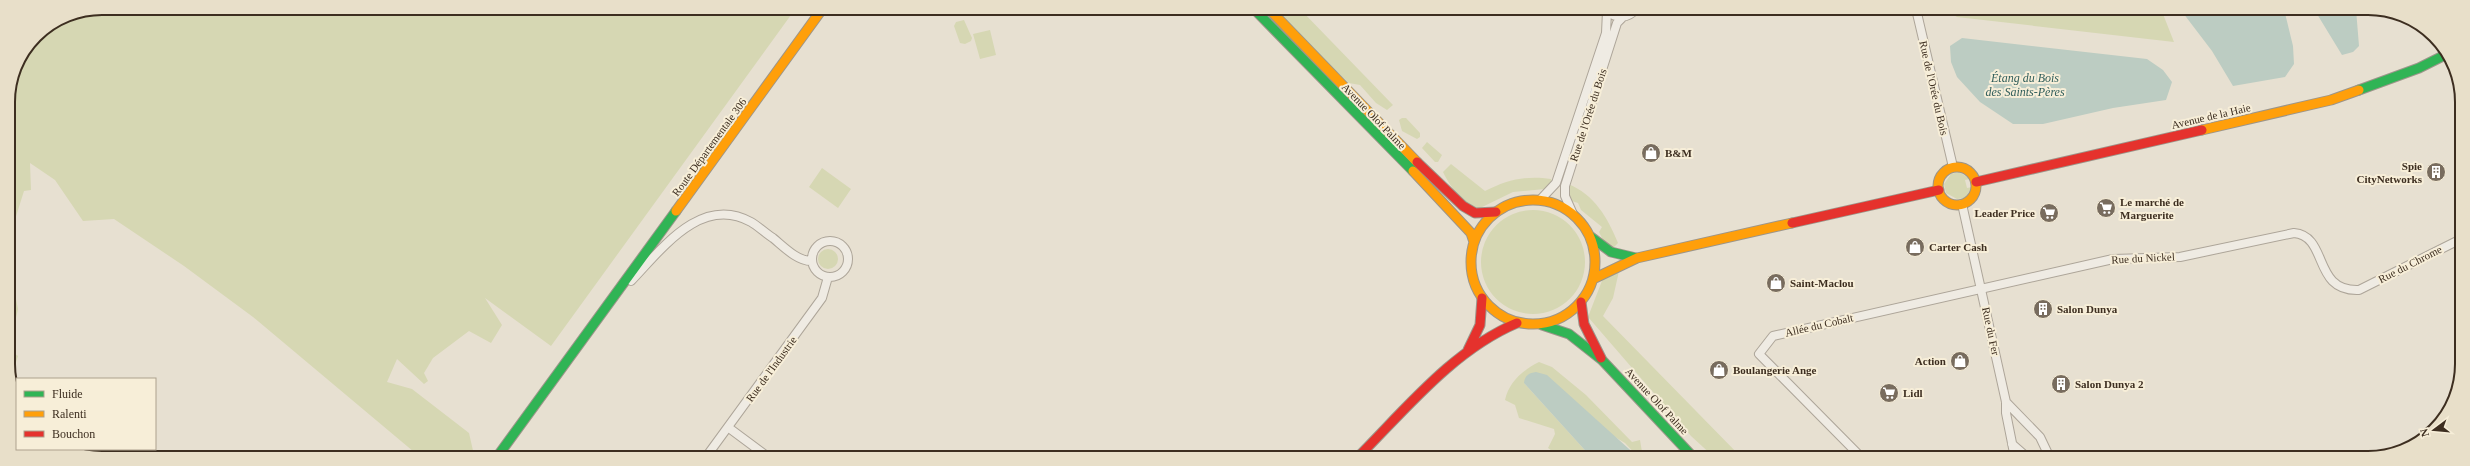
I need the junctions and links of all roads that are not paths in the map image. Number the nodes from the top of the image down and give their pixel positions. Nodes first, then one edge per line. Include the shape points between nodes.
1 (819, 15) edge
2 (1260, 15) edge
3 (1275, 15) edge
4 (1606, 15) edge
5 (1611, 15) edge
6 (1626, 15) edge
7 (1917, 15) edge
8 (1623, 17) junction
9 (2442, 57) edge
10 (1953, 167) junction
11 (1976, 182) junction
12 (1939, 190) junction
13 (1540, 200) junction
14 (1962, 204) junction
15 (1496, 212) junction
16 (1573, 214) junction
17 (1586, 231) junction
18 (1474, 242) junction
19 (2455, 242) edge
20 (1637, 258) junction
21 (811, 261) junction
22 (828, 277) junction
23 (1593, 278) junction
24 (1982, 288) junction
25 (2359, 290) joint
26 (1482, 298) junction
27 (614, 299) junction
28 (1581, 302) junction
29 (1517, 323) junction
30 (1539, 324) junction
31 (1465, 354) junction
32 (1602, 360) junction
33 (2006, 402) junction
34 (729, 428) junction
35 (2012, 444) junction
36 (501, 451) edge
37 (711, 451) edge
38 (760, 451) edge
39 (1364, 451) edge
40 (1687, 451) edge
41 (1855, 451) edge
42 (2014, 451) edge
43 (2020, 451) edge
44 (2047, 451) edge

1 - 27 main road, Route Départementale 306
2 - 18 main road, Avenue Olof Palme via 1454,214
3 - 15 main road, Avenue Olof Palme via 1423,169 1463,206 1475,213
4 - 13 street, Rue de l'Orée du Bois via 1606,33 1556,183
5 - 8 street
6 - 8 street
7 - 10 street, Rue de l'Orée du Bois
8 - 16 street, Rue de l'Orée du Bois via 1617,23 1565,186 1565,196
9 - 11 main road, Avenue de la Haie via 2331,100
10 - 11 main road via 1967,170
10 - 12 main road via 1941,176
11 - 14 main road via 1973,196
12 - 14 main road via 1947,202
12 - 20 main road
13 - 15 main road via 1512,203
13 - 16 main road
14 - 24 street, Rue du Fer
15 - 18 main road via 1483,225
16 - 17 main road
17 - 20 main road via 1595,242 1610,253
17 - 23 main road via 1595,254
18 - 26 main road via 1471,271
19 - 25 street, Rue du Chrome
20 - 23 main road
21 - 22 street via 820,275
21 - 22 street via 816,246 823,242 838,242 845,248 848,256 845,268 836,276
21 - 27 street via 805,261 794,254 750,222 724,214 700,218 677,234
22 - 34 street, Rue de l'Industrie via 822,298
23 - 28 main road
24 - 25 street, Rue du Nickel via 2113,259 2180,257 2281,234 2302,234 2309,239 2332,283 2340,288
24 - 33 street, Rue du Fer
24 - 41 street, Allée du Cobalt via 1773,336 1759,354
26 - 29 main road via 1497,313
26 - 31 main road via 1480,325
27 - 36 main road, Route Départementale 306
28 - 30 main road via 1562,317
28 - 32 main road, Avenue Olof Palme via 1584,324
29 - 30 main road
29 - 31 main road via 1506,326
30 - 32 main road, Avenue Olof Palme via 1569,334
31 - 39 main road
32 - 40 main road, Avenue Olof Palme
33 - 35 street, Rue du Fer
33 - 44 street via 2040,437
34 - 37 street, Rue de l'Industrie
34 - 38 street
35 - 42 street, Rue du Fer
35 - 43 street

